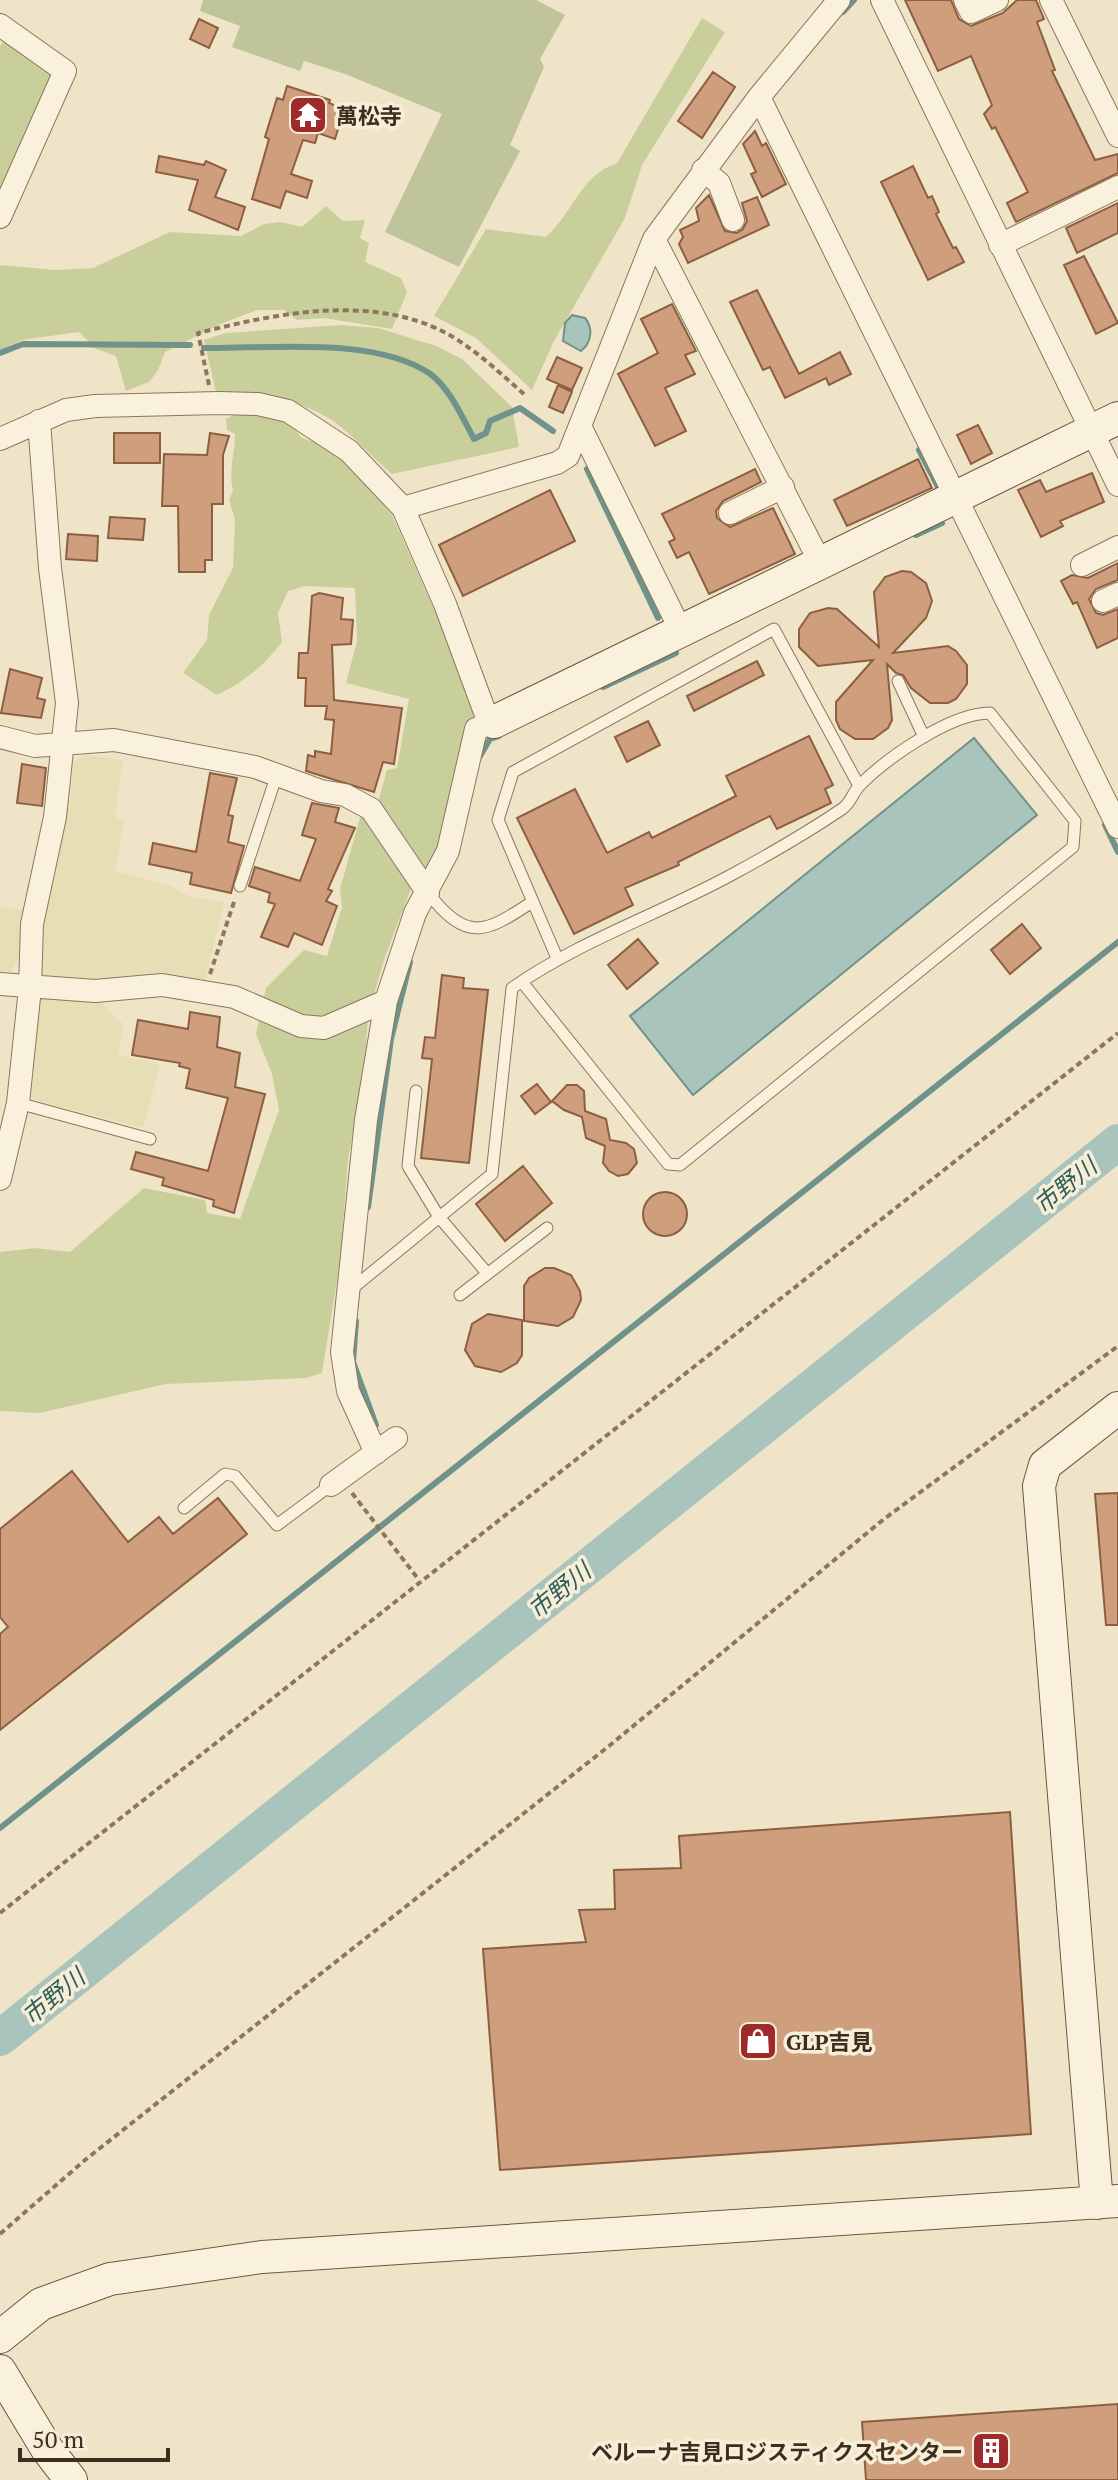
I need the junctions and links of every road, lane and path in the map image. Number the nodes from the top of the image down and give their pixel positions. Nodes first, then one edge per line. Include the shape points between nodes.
1 (839, 0) edge
2 (882, 0) edge
3 (965, 0) edge
4 (997, 0) edge
5 (1051, 0) edge
6 (0, 25) edge
7 (759, 97) junction
8 (1118, 136) edge
9 (703, 170) junction
10 (1118, 187) edge
11 (0, 217) edge
12 (733, 220) dead end
13 (654, 239) junction
14 (1000, 245) junction
15 (525, 395) dead end
16 (213, 403) junction
17 (39, 421) junction
18 (1104, 425) edge
19 (580, 426) junction
20 (0, 439) edge
21 (1118, 485) edge
22 (783, 487) junction
23 (955, 499) junction
24 (403, 508) junction
25 (730, 513) dead end
26 (1118, 547) edge
27 (821, 564) junction
28 (1082, 565) dead end
29 (681, 631) junction
30 (898, 681) dead end
31 (494, 722) junction
32 (0, 737) edge
33 (924, 737) junction
34 (62, 744) junction
35 (276, 777) junction
36 (859, 786) junction
37 (1118, 827) edge
38 (240, 886) joint
39 (428, 893) junction
40 (532, 902) junction
41 (557, 958) junction
42 (522, 982) junction
43 (0, 984) edge
44 (30, 988) junction
45 (205, 992) junction
46 (386, 1001) junction
47 (1118, 1033) edge
48 (416, 1091) dead end
49 (18, 1103) junction
50 (150, 1139) dead end
51 (0, 1179) edge
52 (439, 1217) junction
53 (547, 1228) dead end
54 (487, 1273) junction
55 (348, 1292) junction
56 (460, 1295) dead end
57 (1118, 1346) edge
58 (1118, 1408) edge
59 (396, 1438) dead end
60 (376, 1453) junction
61 (336, 1482) junction
62 (184, 1508) dead end
63 (419, 1580) junction
64 (0, 1913) edge
65 (1108, 2202) edge
66 (0, 2234) edge
67 (0, 2337) edge
68 (0, 2371) edge
69 (71, 2480) edge

1 - 7 street
2 - 14 street
3 - 4 street via 971,12
5 - 8 street
6 - 11 street via 65,71
7 - 9 street
7 - 23 street
9 - 12 street via 719,183
9 - 13 street
10 - 14 street
13 - 19 street
13 - 22 street
14 - 18 street
15 - 16 path via 442,331 399,317 337,311 264,317 198,333
16 - 17 street via 95,406
16 - 24 street via 288,411 349,451
17 - 20 street
17 - 34 street via 67,703
18 - 21 street
18 - 23 street
19 - 24 street via 568,456 557,463
19 - 29 street
22 - 25 street
22 - 27 street
23 - 27 street
23 - 37 street
24 - 31 street via 486,715
26 - 28 street
27 - 29 street
29 - 31 street
30 - 33 lane
31 - 39 street via 476,729 448,851
32 - 34 street via 35,746
33 - 36 lane
33 - 42 lane via 975,713 990,713 1075,821 1073,847 680,1165 668,1164
34 - 35 street via 114,740 255,767
34 - 44 street via 55,817 36,890
35 - 38 lane
35 - 39 street via 345,795 371,809
36 - 40 lane via 774,629 513,772 498,820
36 - 41 lane via 846,806 733,874
38 - 45 path
39 - 40 lane via 450,921 479,927 496,925
39 - 46 street via 405,936
40 - 41 lane
41 - 42 lane
42 - 52 lane via 512,988 492,1174
43 - 44 street
44 - 45 street via 95,991 162,985
44 - 49 street
45 - 46 street via 234,997 301,1026 324,1028
46 - 55 street via 366,1120
47 - 63 path
48 - 52 lane via 408,1166
49 - 50 lane
49 - 51 street
52 - 54 lane
52 - 55 lane
53 - 54 lane
54 - 56 lane
55 - 60 street via 344,1376
57 - 66 path via 884,1519 609,1746 85,2160
58 - 65 street via 1045,1465 1039,1486
59 - 60 street
60 - 61 street
61 - 62 lane via 277,1525 235,1476 225,1474
61 - 63 path
63 - 64 path
65 - 67 street via 262,2257 110,2279 41,2304
68 - 69 street

